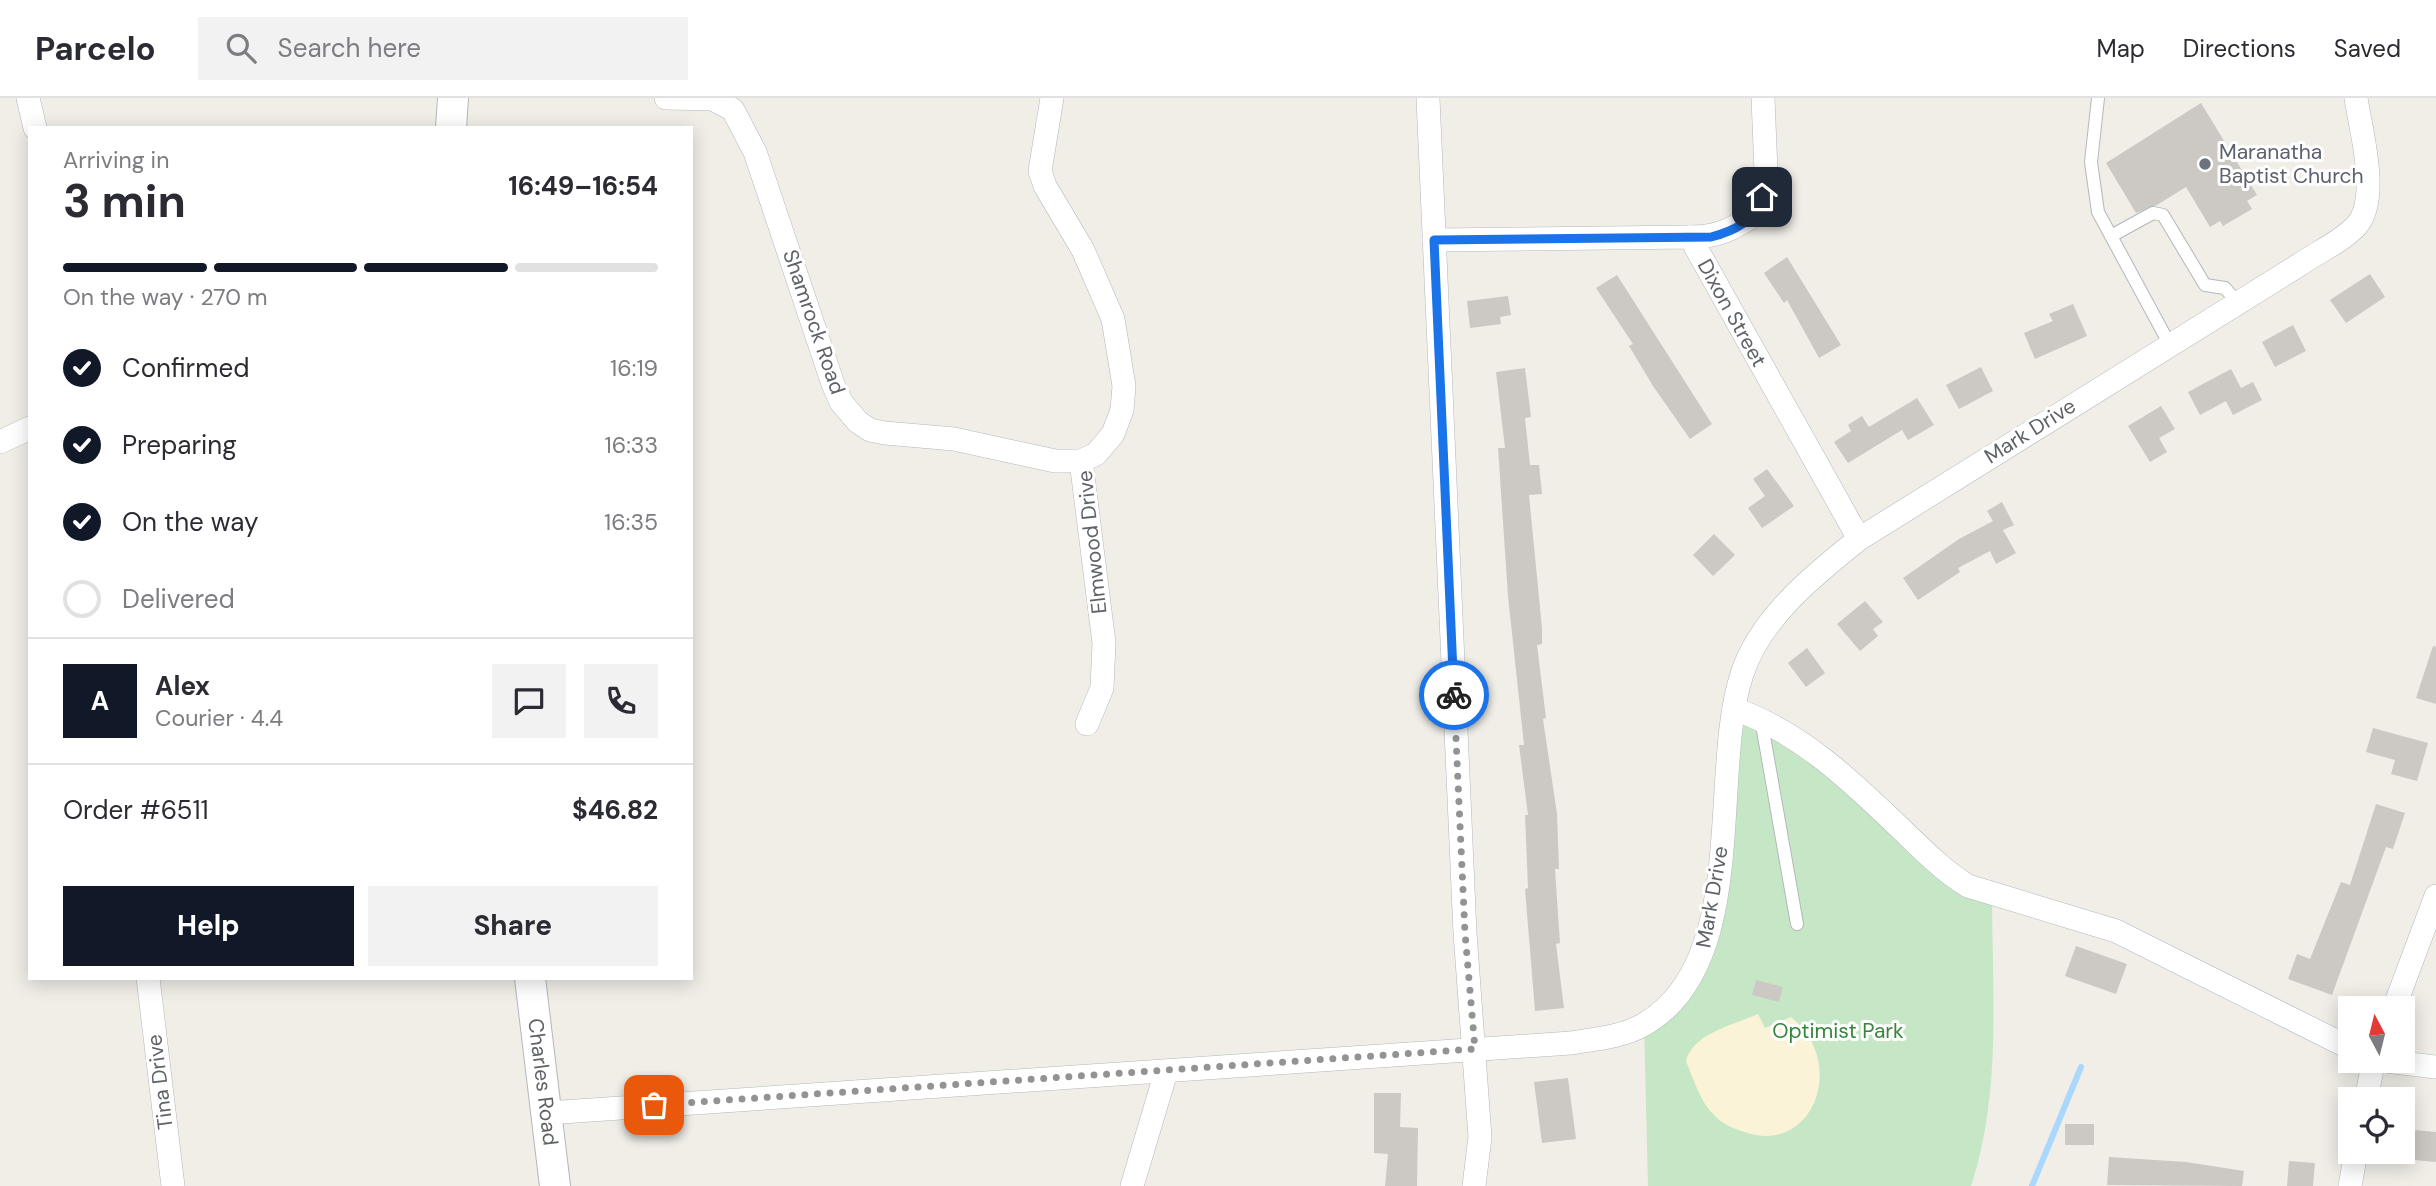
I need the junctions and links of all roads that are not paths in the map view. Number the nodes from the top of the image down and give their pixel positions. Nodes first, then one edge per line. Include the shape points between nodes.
1 (28, 98) edge
2 (453, 98) edge
3 (666, 98) edge
4 (1052, 98) edge
5 (1429, 98) edge
6 (1763, 98) edge
7 (2098, 98) edge
8 (2356, 98) edge
9 (35, 126) edge
10 (451, 126) edge
11 (2111, 236) junction
12 (1689, 237) junction
13 (1434, 240) junction
14 (2238, 303) junction
15 (2170, 345) junction
16 (28, 429) edge
17 (0, 442) edge
18 (1082, 461) junction
19 (1859, 539) junction
20 (1734, 709) junction
21 (1761, 719) junction
22 (1087, 724) dead end
23 (2436, 896) edge
24 (1797, 924) dead end
25 (148, 980) edge
26 (530, 980) edge
27 (2398, 996) edge
28 (2338, 1042) edge
29 (1475, 1049) junction
30 (2415, 1065) edge
31 (2436, 1068) edge
32 (1166, 1072) junction
33 (547, 1113) junction
34 (2354, 1164) edge
35 (173, 1186) edge
36 (555, 1186) edge
37 (1132, 1186) edge
38 (1474, 1186) edge
39 (2350, 1186) edge

1 - 9 street
2 - 10 street
3 - 18 street, Shamrock Road via 713,99 733,110 755,152 833,384 858,422 877,431 968,442 1055,461
4 - 18 street, Elmwood Drive via 1040,171 1106,298 1120,347 1124,386 1113,434 1096,454
5 - 13 street
6 - 12 street via 1766,172 1758,212 1731,232
7 - 11 lane via 2091,162 2098,212
8 - 14 street, Mark Drive via 2369,192 2366,211 2356,226
11 - 14 lane via 2153,213 2163,215 2205,285 2225,288
11 - 15 lane
12 - 13 street, Dixon Street
12 - 19 street, Dixon Street
13 - 29 street via 1465,933
14 - 15 street, Mark Drive
15 - 19 street, Mark Drive
16 - 17 street
18 - 22 street, Elmwood Drive via 1104,643 1102,688
19 - 20 street, Mark Drive via 1805,586 1755,645
20 - 21 street
20 - 29 street, Mark Drive via 1717,888 1692,976 1644,1025 1612,1037
21 - 24 lane
21 - 28 street via 1793,736 1968,886 2116,932
23 - 27 street
25 - 35 street, Tina Drive
26 - 33 street, Charles Road
29 - 32 street, Mark Drive
29 - 38 street via 1480,1138
30 - 31 street
32 - 33 street, Mark Drive
32 - 37 street
33 - 36 street, Charles Road
34 - 39 street

